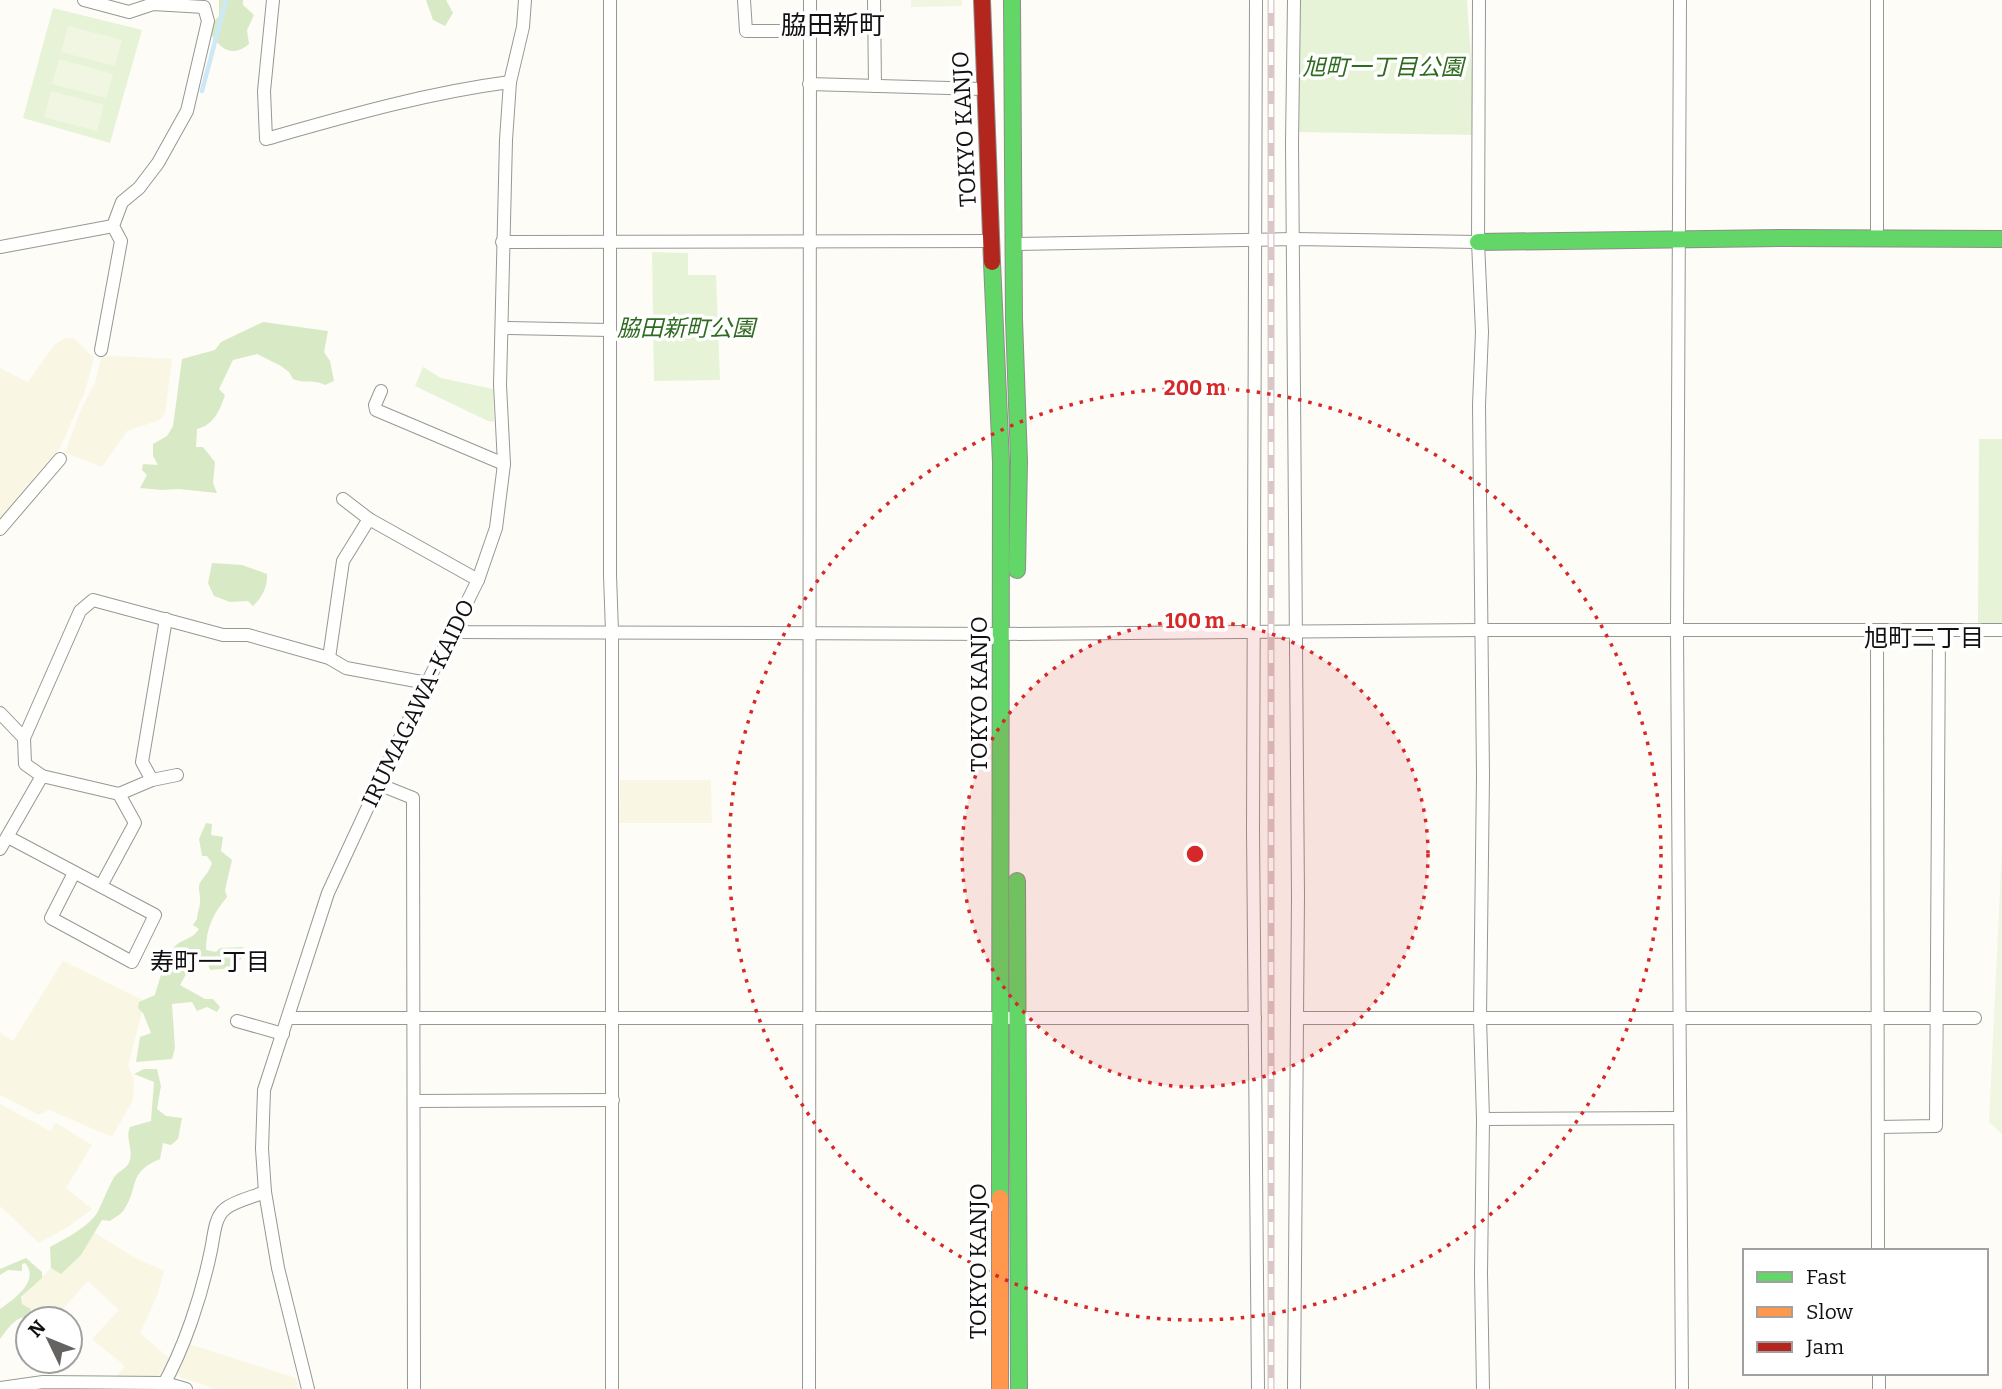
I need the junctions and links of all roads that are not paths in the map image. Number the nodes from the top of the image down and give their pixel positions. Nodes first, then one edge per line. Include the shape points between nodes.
1 (84, 0) edge
2 (272, 0) edge
3 (524, 0) edge
4 (610, 0) edge
5 (744, 0) edge
6 (810, 0) edge
7 (874, 0) edge
8 (982, 0) edge
9 (997, 0) edge
10 (1012, 0) edge
11 (1256, 0) edge
12 (1294, 0) edge
13 (1479, 0) edge
14 (1680, 0) edge
15 (1877, 0) edge
16 (810, 31) junction
17 (510, 82) junction
18 (809, 84) junction
19 (875, 86) junction
20 (983, 89) junction
21 (113, 226) junction
22 (1255, 239) junction
23 (1294, 239) junction
24 (1679, 239) junction
25 (1877, 239) junction
26 (2002, 239) edge
27 (610, 241) junction
28 (992, 241) junction
29 (502, 242) junction
30 (808, 242) junction
31 (1478, 242) junction
32 (1015, 244) junction
33 (0, 247) edge
34 (1014, 319) junction
35 (502, 328) junction
36 (609, 330) junction
37 (101, 350) dead end
38 (381, 391) dead end
39 (60, 459) dead end
40 (504, 464) junction
41 (343, 499) dead end
42 (369, 519) junction
43 (0, 529) edge
44 (478, 580) junction
45 (166, 619) junction
46 (455, 630) junction
47 (1481, 630) junction
48 (2002, 630) edge
49 (1677, 631) junction
50 (1877, 631) junction
51 (1939, 631) junction
52 (612, 632) junction
53 (810, 632) junction
54 (1254, 632) junction
55 (1295, 632) junction
56 (1009, 634) junction
57 (329, 658) junction
58 (427, 683) junction
59 (0, 713) edge
60 (1017, 717) dead end
61 (24, 738) junction
62 (177, 775) dead end
63 (42, 776) junction
64 (152, 780) junction
65 (378, 784) junction
66 (119, 794) junction
67 (8, 837) junction
68 (0, 849) edge
69 (1017, 867) dead end
70 (74, 873) junction
71 (101, 886) junction
72 (1009, 1017) junction
73 (1936, 1017) junction
74 (288, 1018) junction
75 (612, 1018) junction
76 (1255, 1018) junction
77 (1298, 1018) junction
78 (1480, 1018) junction
79 (1680, 1018) junction
80 (1878, 1018) junction
81 (1975, 1018) dead end
82 (414, 1019) junction
83 (810, 1019) junction
84 (237, 1021) dead end
85 (283, 1034) junction
86 (613, 1100) junction
87 (414, 1101) junction
88 (1679, 1118) junction
89 (1483, 1119) junction
90 (1879, 1127) junction
91 (265, 1192) junction
92 (1878, 1249) edge
93 (163, 1386) edge
94 (0, 1388) edge
95 (186, 1389) edge
96 (308, 1389) edge
97 (414, 1389) edge
98 (612, 1389) edge
99 (809, 1389) edge
100 (1000, 1389) edge
101 (1018, 1389) edge
102 (1258, 1389) edge
103 (1294, 1389) edge
104 (1483, 1389) edge
105 (1682, 1389) edge

1 - 21 street via 129,12 153,4 204,7 208,21 187,111 158,163 122,202
2 - 17 street via 264,91 266,139 432,94
3 - 17 street, IRUMAGAWA-KAIDO via 523,27
4 - 27 street
5 - 16 street via 746,31
6 - 16 street
7 - 19 street
8 - 20 main road, TOKYO KANJO
9 - 34 main road via 999,150
10 - 32 main road, TOKYO KANJO
11 - 22 street
12 - 23 street
13 - 31 street
14 - 24 street
15 - 25 street
16 - 18 street
17 - 29 street, IRUMAGAWA-KAIDO
18 - 19 street
18 - 30 street
19 - 20 street
20 - 28 main road, TOKYO KANJO
21 - 33 street
21 - 37 street via 121,241
22 - 23 street
22 - 32 street
22 - 54 street
23 - 31 street
23 - 55 street
24 - 25 main road
24 - 31 main road
24 - 49 street
25 - 26 main road
27 - 29 street
27 - 30 street
27 - 36 street
28 - 30 street
28 - 56 main road, TOKYO KANJO
29 - 35 street, IRUMAGAWA-KAIDO
30 - 53 street
31 - 47 street
32 - 34 main road, TOKYO KANJO
34 - 56 main road, TOKYO KANJO via 1019,461
35 - 36 street
35 - 40 street, IRUMAGAWA-KAIDO
36 - 52 street
38 - 40 street via 376,410
39 - 43 street
40 - 44 street, IRUMAGAWA-KAIDO via 496,528
41 - 42 street
42 - 44 street
42 - 57 street via 343,561
44 - 46 street, IRUMAGAWA-KAIDO
45 - 57 street via 223,635 248,635
45 - 61 street via 93,600 80,611
45 - 64 street via 142,762
46 - 52 street
46 - 58 street, IRUMAGAWA-KAIDO
47 - 49 street
47 - 55 street
47 - 78 street
48 - 51 street
49 - 50 street
49 - 79 street
50 - 51 street
50 - 80 street
51 - 73 street
52 - 53 street
52 - 75 street
53 - 56 street
53 - 83 street
54 - 55 street
54 - 56 street
54 - 76 street
55 - 77 street
56 - 60 main road, TOKYO KANJO
56 - 72 main road, TOKYO KANJO
57 - 58 street via 346,668
58 - 65 street, IRUMAGAWA-KAIDO
59 - 61 street
61 - 63 street via 24,764
62 - 64 street
63 - 66 street
63 - 67 street
64 - 66 street
65 - 74 street, IRUMAGAWA-KAIDO via 328,893
65 - 82 street via 413,798
66 - 71 street via 135,823
67 - 68 street
67 - 70 street
69 - 72 main road, TOKYO KANJO
70 - 71 street
70 - 71 street via 51,918 132,962 155,915
72 - 76 street
72 - 83 street
72 - 100 main road, TOKYO KANJO
72 - 101 main road, TOKYO KANJO
73 - 80 street
73 - 81 street
73 - 90 street via 1936,1126
74 - 82 street
74 - 85 street, IRUMAGAWA-KAIDO
75 - 82 street
75 - 83 street
75 - 86 street
76 - 102 street
77 - 78 street
77 - 103 street
78 - 79 street
78 - 89 street
79 - 80 street
79 - 88 street
80 - 90 street
82 - 87 street
83 - 99 street
84 - 85 street
85 - 91 street, IRUMAGAWA-KAIDO via 264,1090
86 - 87 street
86 - 98 street
87 - 97 street
88 - 89 street
88 - 105 street
89 - 104 street
90 - 92 street
91 - 93 street via 220,1214 204,1279
91 - 96 street, IRUMAGAWA-KAIDO via 278,1268
93 - 94 street via 43,1382
93 - 95 street

